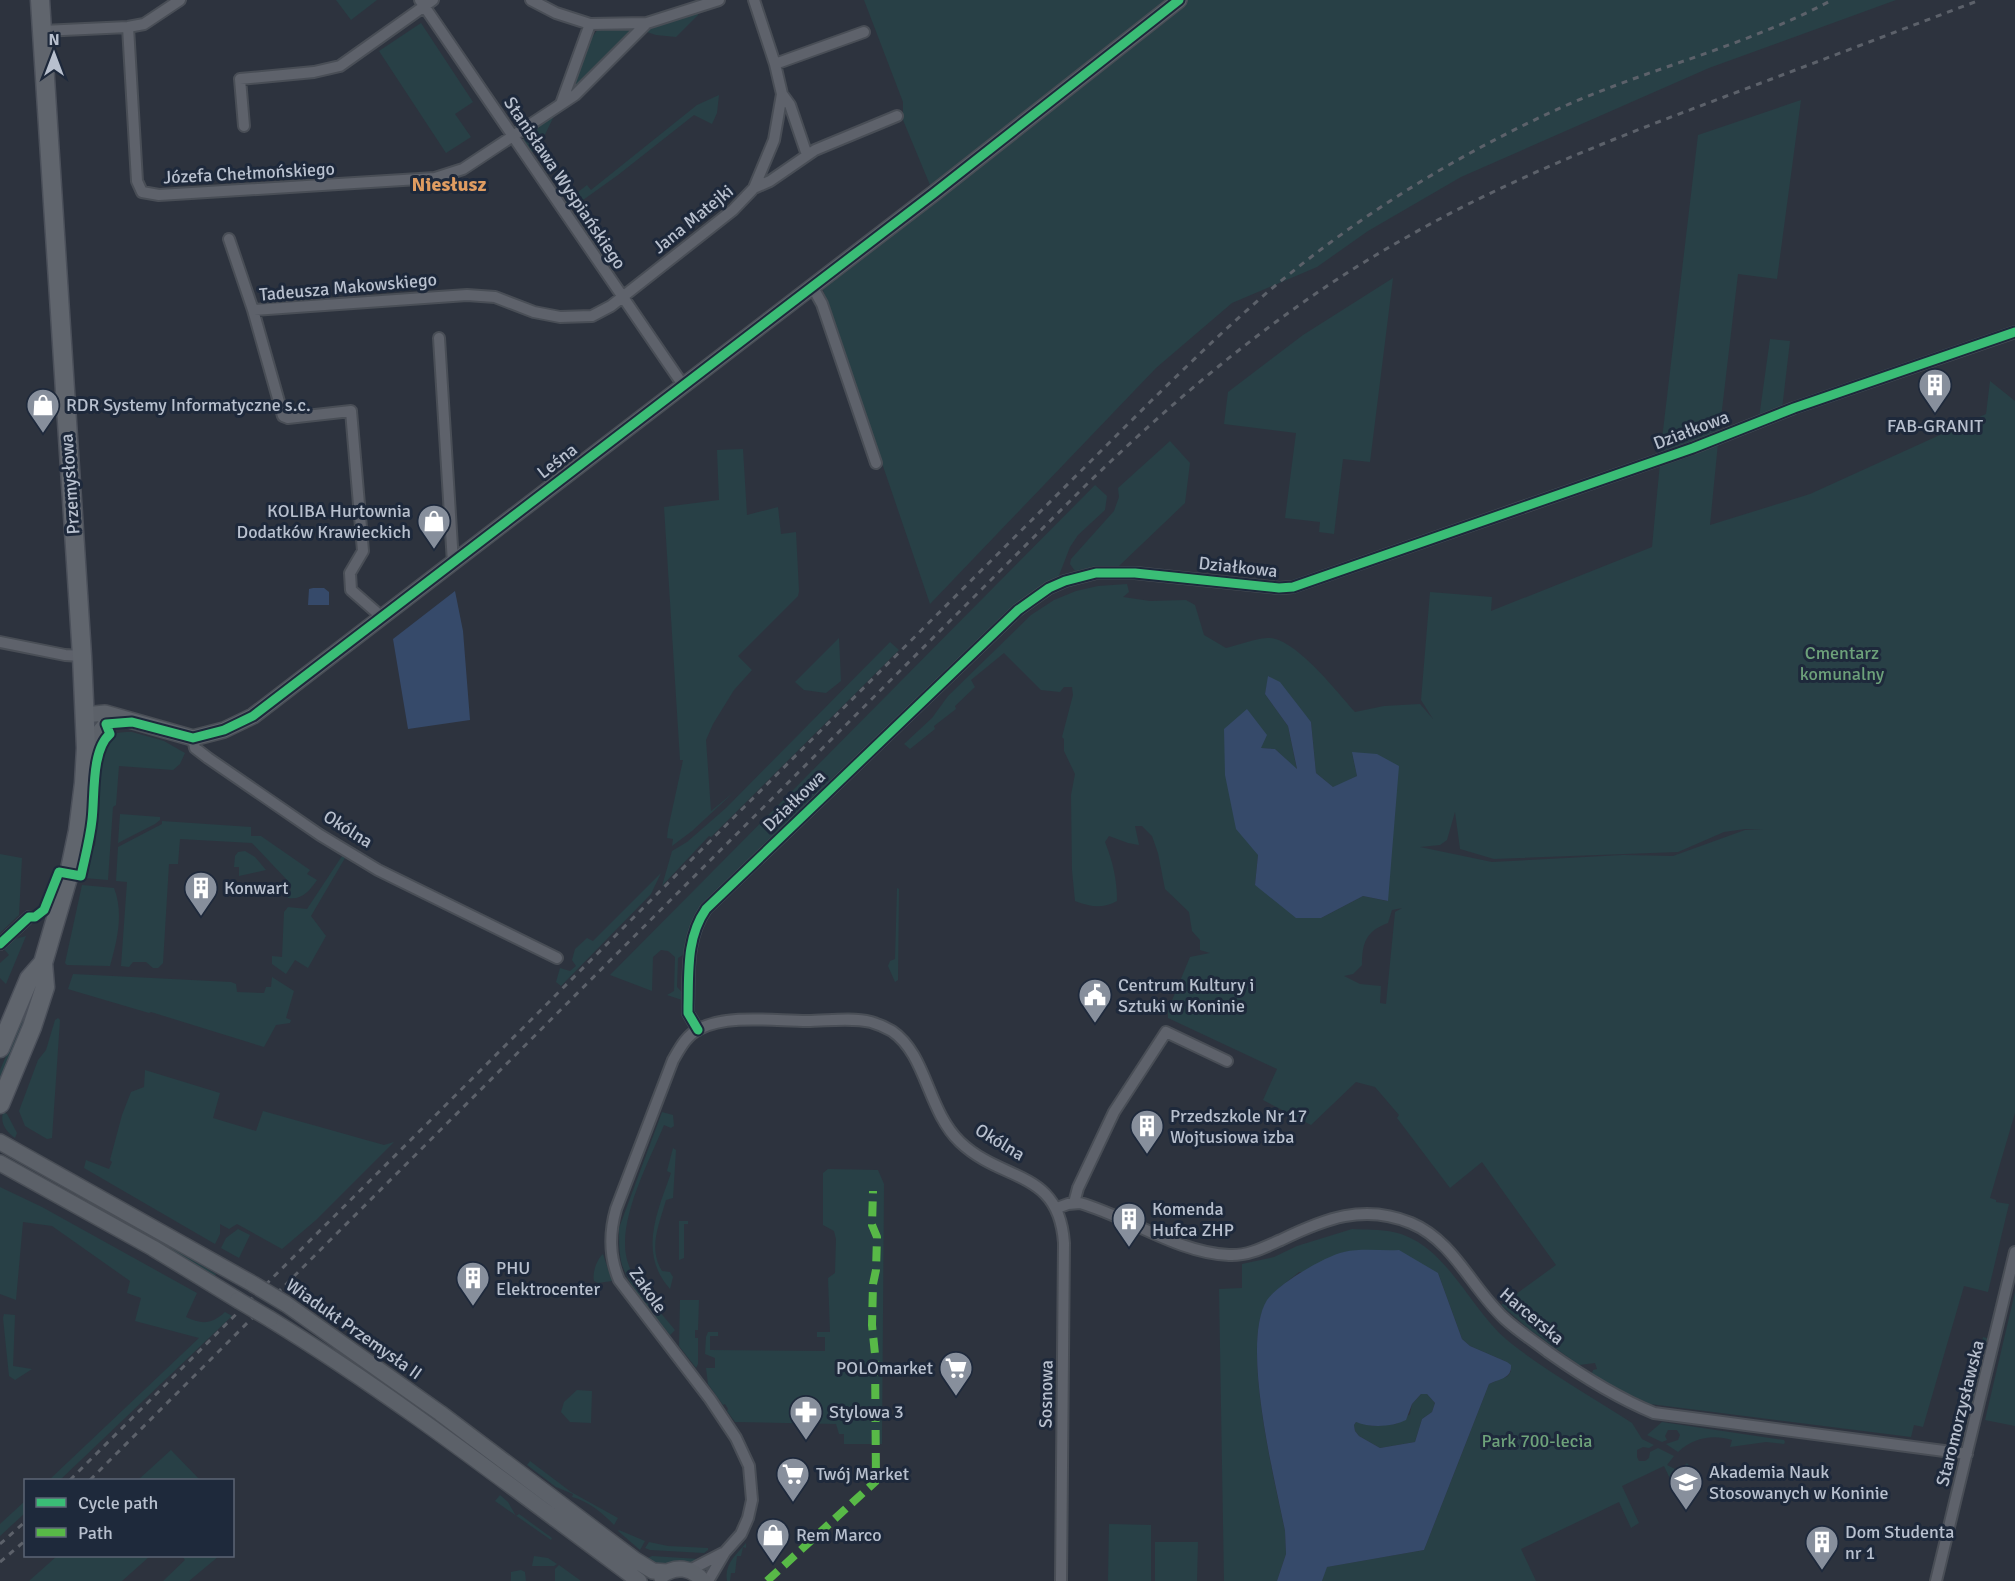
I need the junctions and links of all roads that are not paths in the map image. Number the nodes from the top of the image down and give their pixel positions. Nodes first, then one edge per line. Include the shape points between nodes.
1 (40, 0) edge
2 (180, 0) edge
3 (531, 0) edge
4 (719, 0) edge
5 (753, 0) edge
6 (1179, 0) edge
7 (426, 2) edge
8 (647, 23) junction
9 (590, 24) junction
10 (128, 27) junction
11 (42, 31) junction
12 (864, 32) dead end
13 (775, 64) junction
14 (782, 94) junction
15 (561, 104) junction
16 (897, 116) dead end
17 (244, 126) dead end
18 (513, 136) junction
19 (807, 155) junction
20 (754, 188) junction
21 (229, 239) dead end
22 (812, 286) junction
23 (624, 297) junction
24 (253, 310) junction
25 (2015, 332) edge
26 (439, 338) dead end
27 (683, 385) junction
28 (876, 463) dead end
29 (453, 563) junction
30 (383, 618) junction
31 (0, 642) edge
32 (82, 656) junction
33 (84, 715) junction
34 (132, 722) junction
35 (106, 724) junction
36 (193, 738) junction
37 (86, 748) junction
38 (29, 917) dead end
39 (0, 944) edge
40 (557, 958) dead end
41 (43, 963) junction
42 (698, 1029) junction
43 (0, 1048) edge
44 (1227, 1060) dead end
45 (0, 1104) edge
46 (0, 1142) edge
47 (0, 1163) edge
48 (1074, 1203) junction
49 (1057, 1208) junction
50 (2015, 1252) edge
51 (1967, 1454) junction
52 (725, 1552) junction
53 (690, 1570) junction
54 (662, 1576) edge
55 (639, 1581) edge
56 (703, 1581) edge
57 (708, 1581) edge
58 (1061, 1581) edge
59 (1936, 1581) edge

1 - 11 main road, Przemysłowa
2 - 10 street via 144,24
3 - 9 street
4 - 8 street
5 - 13 street, Jana Matejki
6 - 22 main road, Leśna
7 - 17 street via 340,66 240,79
7 - 18 street, Stanisława Wyspiańskiego
8 - 9 street
8 - 15 street
9 - 15 street
10 - 11 street
10 - 18 street, Józefa Chełmońskiego via 137,181 141,192 159,195 435,178 463,169
11 - 32 main road, Przemysłowa
12 - 13 street
13 - 14 street, Jana Matejki
14 - 19 street, Jana Matejki via 790,105
14 - 20 street, Jana Matejki via 774,140
15 - 18 street
16 - 19 street
18 - 23 street, Stanisława Wyspiańskiego
19 - 20 street, Jana Matejki
20 - 23 street, Jana Matejki via 734,210
21 - 24 street
22 - 27 main road, Leśna
22 - 28 street via 822,304
23 - 24 street, Tadeusza Makowskiego via 592,316 575,318 547,315 495,297 466,295
23 - 27 street, Stanisława Wyspiańskiego
24 - 30 street, Tadeusza Makowskiego via 283,416 351,411 363,551 350,573 351,590
25 - 42 street, Działkowa via 1293,587 1115,572 1081,576 1049,588 1018,609 706,909 695,928 689,951 688,1013
26 - 29 street
27 - 29 main road, Leśna
29 - 30 main road, Leśna
30 - 36 main road, Leśna via 253,716 224,730
31 - 32 street
32 - 33 main road, Przemysłowa
33 - 34 main road via 105,714
33 - 35 main road
33 - 37 main road, Przemysłowa
34 - 35 main road
34 - 36 main road
35 - 37 main road
36 - 40 street, Okólna via 195,748 208,758 320,835 378,870
37 - 41 main road, Przemysłowa via 78,831
38 - 39 street
41 - 43 main road, Przemysłowa via 29,979
41 - 45 main road, Przemysłowa via 45,987
42 - 49 street, Okólna via 736,1021 856,1021 884,1027 905,1042 942,1120 960,1141 980,1157 1036,1185
42 - 52 street, Zakole via 687,1037 673,1060 616,1209 610,1242 613,1267 622,1284 710,1400 747,1461 751,1509 743,1530
44 - 48 street via 1166,1032 1114,1112
46 - 54 main road, Wiadukt Przemysła II, bridge via 286,1304
47 - 55 main road, Wiadukt Przemysła II, bridge via 153,1248 318,1349
48 - 49 street
48 - 51 street, Harcerska via 1193,1248 1227,1255 1254,1251 1338,1217 1392,1217 1419,1227 1445,1246 1493,1307 1520,1331 1599,1387 1631,1404 1654,1413
49 - 58 street, Sosnowa via 1064,1243
50 - 51 street, Staromorzysławska
51 - 59 street, Staromorzysławska
52 - 53 street, Zakole
52 - 57 street, Zakole
53 - 54 main road via 678,1569
53 - 56 main road

